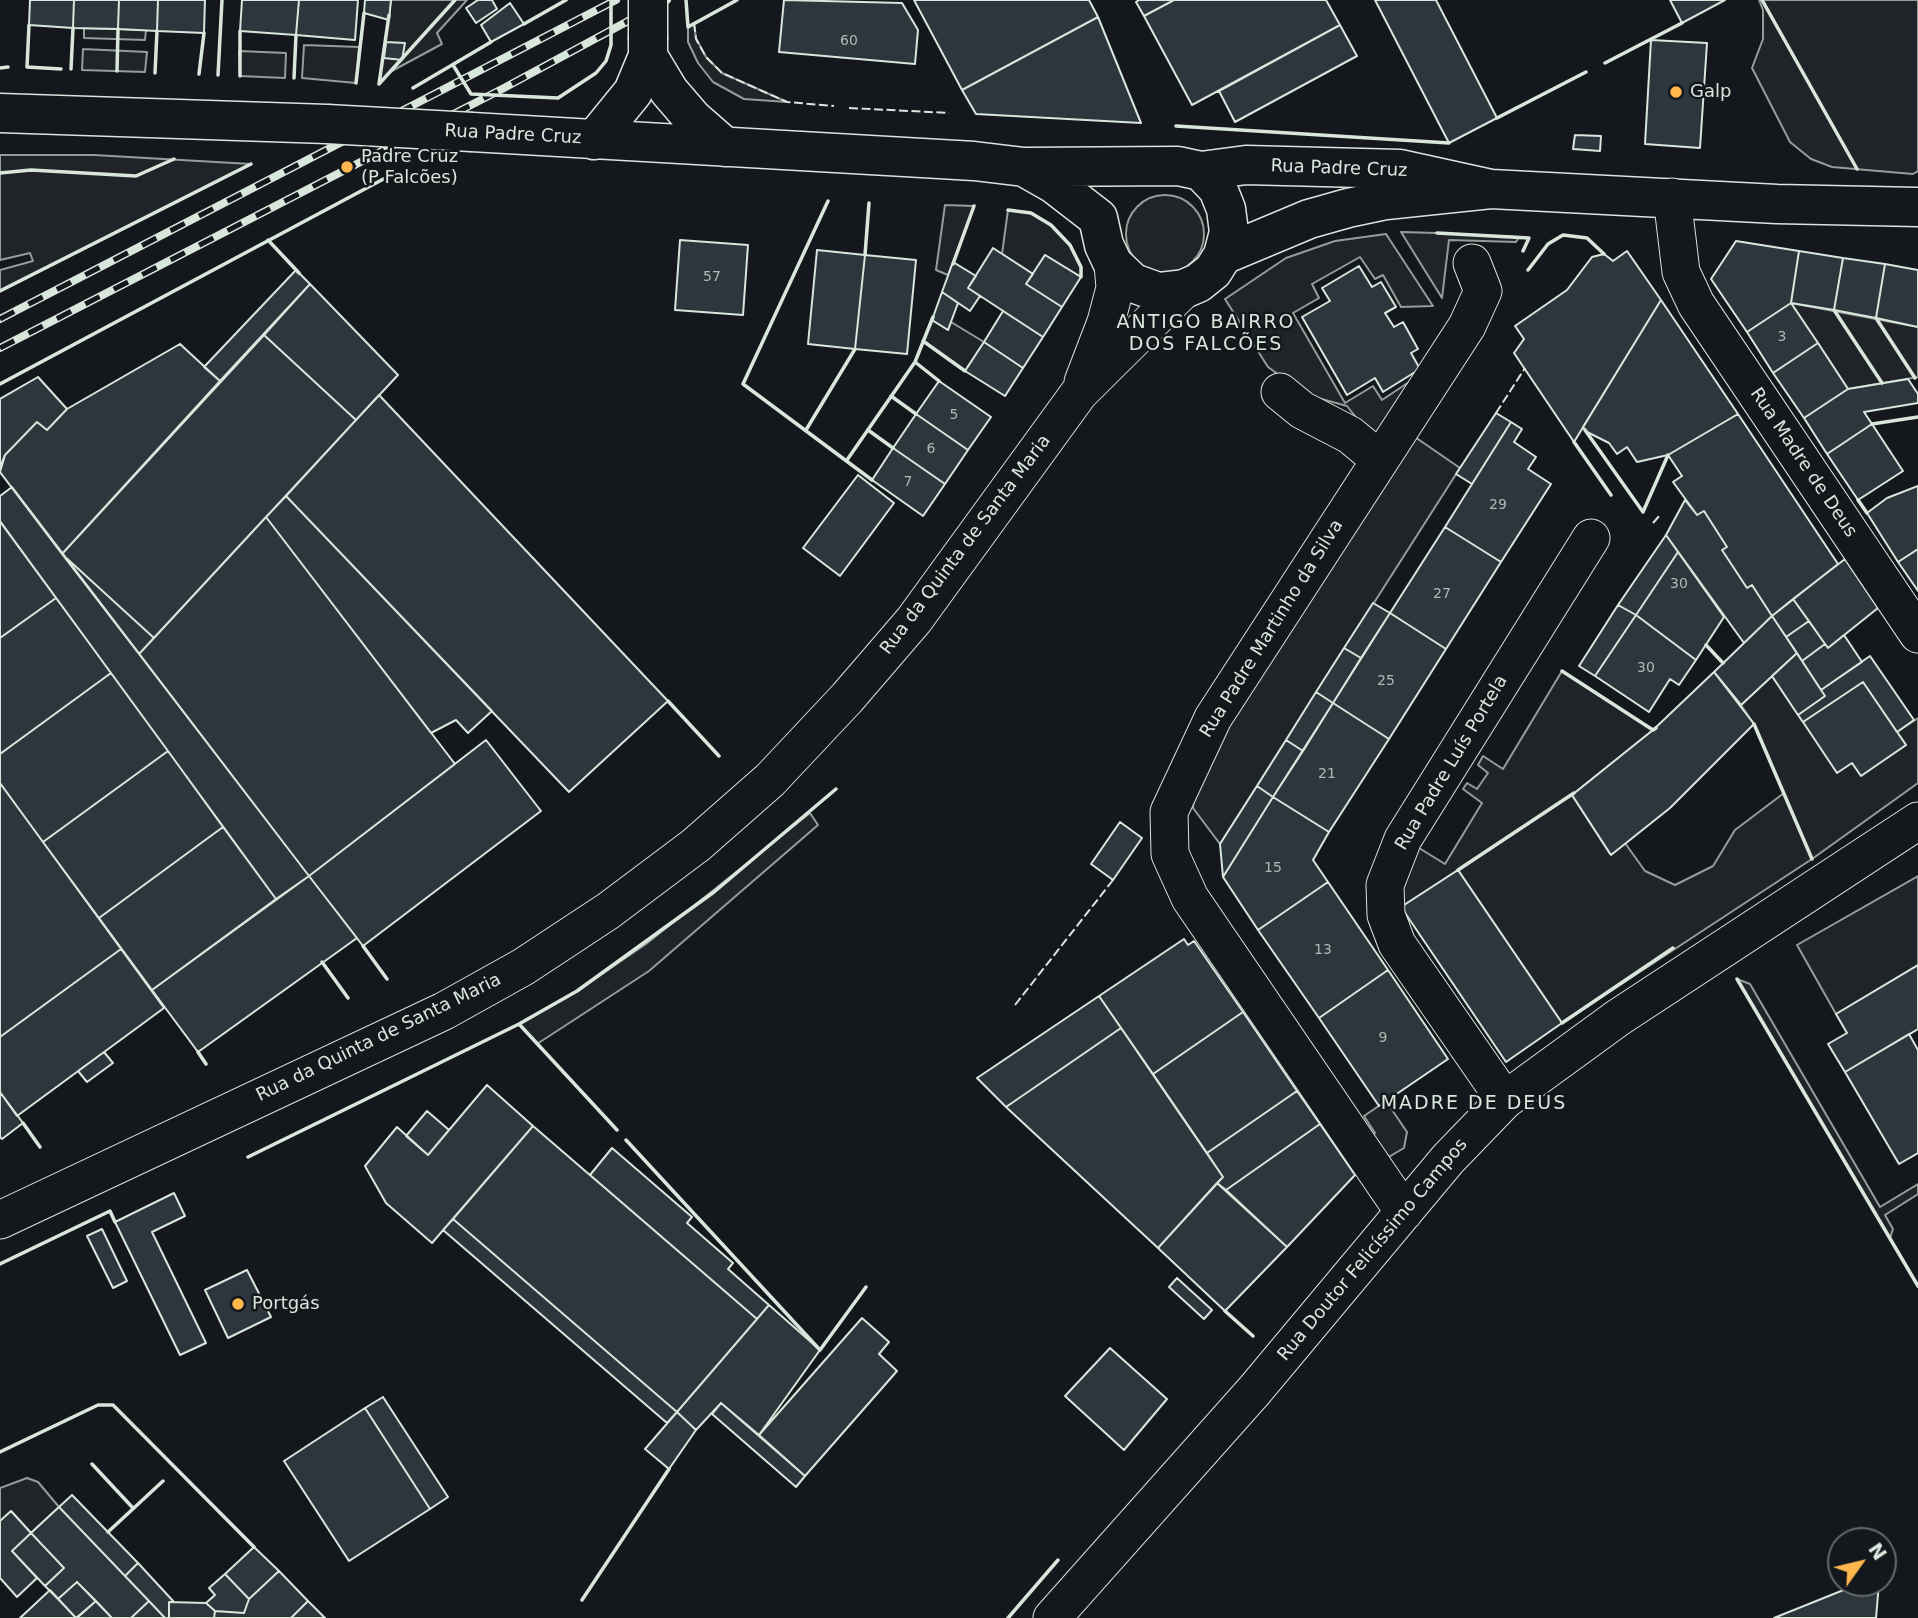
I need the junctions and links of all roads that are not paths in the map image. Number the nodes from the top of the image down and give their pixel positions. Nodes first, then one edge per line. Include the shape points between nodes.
1 (648, 0) edge
2 (648, 48) junction
3 (0, 113) edge
4 (594, 140) junction
5 (724, 147) junction
6 (1024, 167) junction
7 (1146, 167) junction
8 (1201, 171) junction
9 (1491, 189) junction
10 (1672, 197) junction
11 (1777, 204) junction
12 (1918, 208) edge
13 (1098, 218) junction
14 (1918, 231) edge
15 (1223, 255) junction
16 (1472, 263) dead end
17 (1113, 264) junction
18 (1184, 289) junction
19 (1280, 392) dead end
20 (1079, 393) junction
21 (1379, 459) junction
22 (1591, 538) dead end
23 (1918, 634) edge
24 (1918, 821) edge
25 (1505, 1100) junction
26 (1404, 1212) junction
27 (0, 1220) edge
28 (1052, 1618) edge

1 - 2 street, bridge
2 - 4 street via 632,92
2 - 5 street via 669,91
3 - 4 street, Rua Padre Cruz, bridge via 327,124
4 - 5 street, Rua Padre Cruz
5 - 6 street, Rua Padre Cruz
6 - 7 street, Rua Padre Cruz
6 - 13 street, Rua Padre Cruz
7 - 8 street, Rua Padre Cruz
7 - 13 street via 1122,181
8 - 9 street, Rua Padre Cruz via 1246,165 1400,169
8 - 15 street via 1218,189 1226,209
9 - 10 street
9 - 15 street, Rua Padre Cruz via 1348,208
10 - 11 street
10 - 23 street, Rua Madre de Deus via 1681,272 1689,291
11 - 12 street
11 - 14 street
13 - 17 street
15 - 18 street, Rua Padre Cruz via 1213,271
16 - 21 street, Rua Padre Martinho da Silva via 1483,290 1467,326
17 - 18 street via 1133,283 1157,292
17 - 20 street, Rua da Quinta de Santa Maria via 1115,288
18 - 20 street, Rua da Quinta de Santa Maria
19 - 21 street via 1302,410 1350,435
20 - 27 street, Rua da Quinta de Santa Maria via 914,620 770,780 696,845 523,967 444,1011
21 - 26 street, Rua Padre Martinho da Silva via 1213,718 1169,813 1167,835 1177,873 1190,898
22 - 25 street, Rua Padre Luís Portela via 1403,839 1385,885 1386,915 1397,943
24 - 25 street, Rua Doutor Felicíssimo Campos via 1619,1017
25 - 26 street, Rua Doutor Felicíssimo Campos
26 - 28 street, Rua Doutor Felicíssimo Campos via 1254,1391

